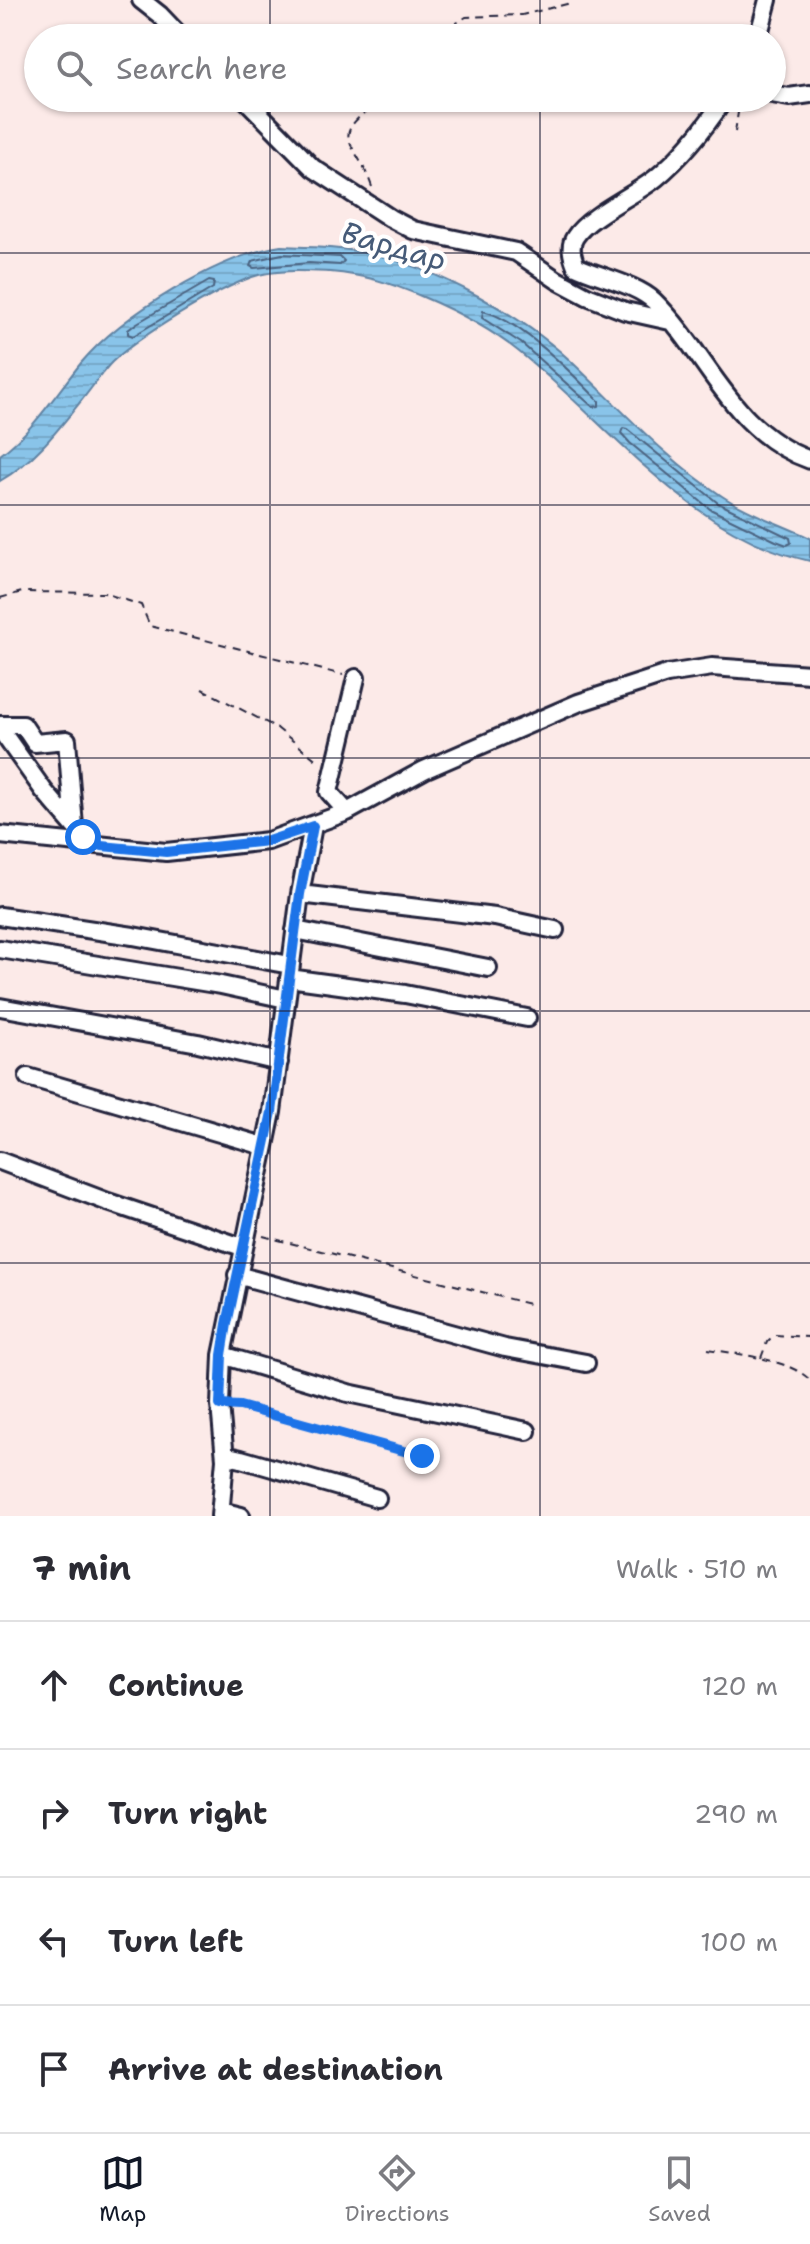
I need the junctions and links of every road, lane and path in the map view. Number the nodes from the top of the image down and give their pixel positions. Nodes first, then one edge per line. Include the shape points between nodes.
1 (141, 0) edge
2 (768, 0) edge
3 (571, 3) dead end
4 (169, 24) edge
5 (455, 24) edge
6 (762, 24) edge
7 (810, 94) edge
8 (786, 96) edge
9 (258, 112) edge
10 (364, 112) edge
11 (721, 112) edge
12 (733, 112) edge
13 (735, 132) dead end
14 (366, 203) junction
15 (670, 321) junction
16 (810, 460) edge
17 (0, 598) edge
18 (810, 674) edge
19 (356, 678) joint
20 (202, 689) dead end
21 (1, 729) edge
22 (332, 773) junction
23 (347, 812) junction
24 (74, 826) junction
25 (313, 826) junction
26 (0, 835) edge
27 (102, 846) junction
28 (300, 894) junction
29 (0, 916) edge
30 (295, 930) junction
31 (555, 930) dead end
32 (0, 949) edge
33 (488, 968) dead end
34 (289, 971) junction
35 (286, 999) junction
36 (0, 1007) edge
37 (527, 1018) dead end
38 (279, 1062) junction
39 (28, 1077) dead end
40 (264, 1146) junction
41 (0, 1161) edge
42 (244, 1239) junction
43 (237, 1275) junction
44 (533, 1305) dead end
45 (809, 1337) edge
46 (708, 1349) dead end
47 (222, 1355) junction
48 (761, 1359) junction
49 (586, 1363) dead end
50 (810, 1380) edge
51 (220, 1405) junction
52 (527, 1431) dead end
53 (422, 1456) dead end
54 (225, 1459) junction
55 (377, 1498) dead end
56 (221, 1514) edge
57 (241, 1516) edge

1 - 4 street
2 - 6 street
3 - 5 path via 522,15 466,17
7 - 8 street
9 - 14 street via 313,168
10 - 14 path via 349,129 351,146 373,188
11 - 15 street via 655,179 573,239 576,266 652,300
12 - 13 path
14 - 15 street via 413,230 516,252 587,296
15 - 16 street via 733,405 768,439
17 - 19 path via 22,592 104,593 141,605 150,626
18 - 23 street via 712,667 667,674 564,709 424,770
19 - 22 street
20 - 22 path via 277,728
21 - 24 street
21 - 24 street via 23,725 35,743 67,740
22 - 23 street via 329,792
23 - 25 street
24 - 27 street
25 - 27 street via 268,841 166,852
25 - 28 street
26 - 27 street
28 - 30 street
28 - 31 street via 495,917
29 - 34 street via 133,936
30 - 33 street
30 - 34 street
32 - 35 street
34 - 35 street
34 - 37 street
35 - 38 street
36 - 38 street
38 - 40 street
39 - 40 street
40 - 42 street
41 - 42 street via 108,1202
42 - 43 street
42 - 44 path
43 - 47 street
43 - 49 street via 505,1348
45 - 48 path via 774,1335
46 - 48 path
47 - 51 street
47 - 52 street via 348,1393
48 - 50 path
51 - 53 path
51 - 54 street
54 - 55 street
54 - 56 street
56 - 57 street

